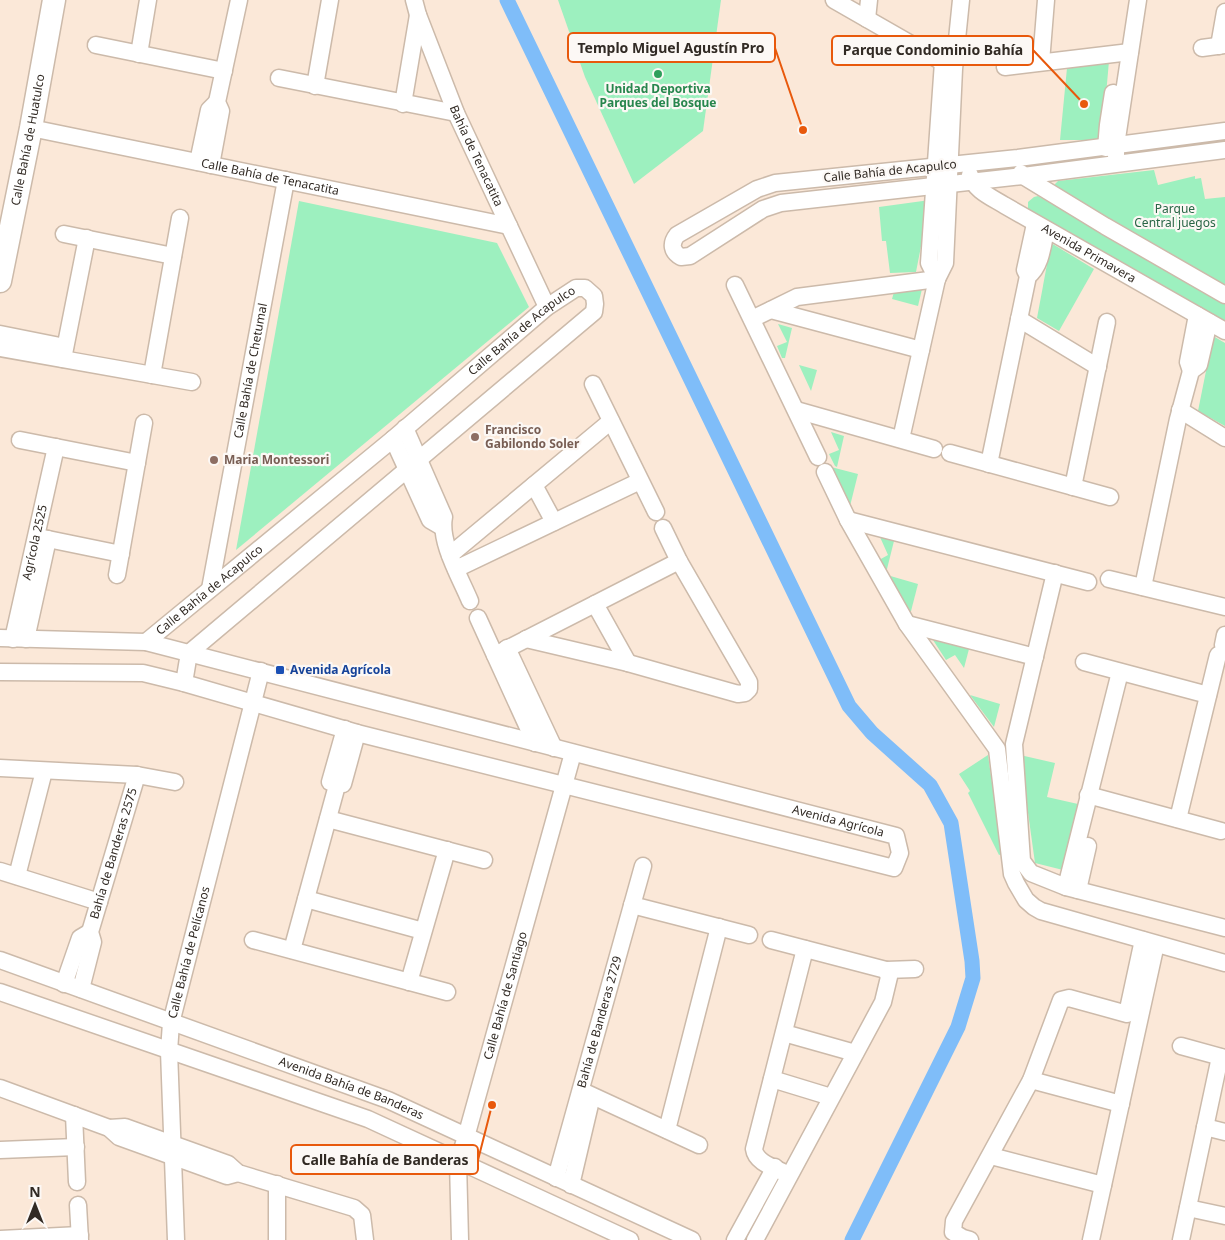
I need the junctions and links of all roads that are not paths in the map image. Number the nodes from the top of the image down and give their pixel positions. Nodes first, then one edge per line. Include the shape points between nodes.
1 (54, 0) edge
2 (148, 0) edge
3 (239, 0) edge
4 (330, 0) edge
5 (834, 0) edge
6 (869, 0) edge
7 (961, 0) edge
8 (1046, 0) edge
9 (1138, 0) edge
10 (416, 8) edge
11 (1225, 12) edge
12 (867, 19) junction
13 (96, 45) dead end
14 (1222, 46) edge
15 (1202, 48) dead end
16 (1130, 52) junction
17 (139, 54) junction
18 (1041, 62) junction
19 (949, 66) junction
20 (1005, 67) dead end
21 (224, 71) junction
22 (279, 78) dead end
23 (315, 86) junction
24 (403, 104) junction
25 (456, 113) junction
26 (31, 128) junction
27 (1225, 131) edge
28 (1207, 134) junction
29 (1111, 146) junction
30 (1217, 151) edge
31 (1018, 158) junction
32 (968, 163) junction
33 (205, 164) junction
34 (1111, 165) junction
35 (943, 166) junction
36 (1023, 176) junction
37 (286, 180) junction
38 (972, 182) junction
39 (942, 185) junction
40 (180, 218) dead end
41 (509, 226) junction
42 (1040, 227) junction
43 (64, 234) dead end
44 (87, 238) junction
45 (173, 256) junction
46 (1, 270) edge
47 (937, 279) junction
48 (736, 285) dead end
49 (1225, 295) edge
50 (547, 307) junction
51 (771, 310) junction
52 (1203, 318) junction
53 (752, 319) junction
54 (1019, 319) junction
55 (1107, 322) dead end
56 (1225, 331) edge
57 (0, 334) edge
58 (0, 348) edge
59 (921, 350) junction
60 (64, 353) junction
61 (1098, 367) junction
62 (152, 375) junction
63 (192, 382) dead end
64 (593, 384) dead end
65 (796, 410) junction
66 (1180, 410) junction
67 (611, 421) junction
68 (144, 423) dead end
69 (405, 428) junction
70 (1225, 438) edge
71 (393, 439) junction
72 (901, 439) junction
73 (20, 440) dead end
74 (56, 447) junction
75 (934, 449) dead end
76 (950, 453) dead end
77 (137, 463) junction
78 (989, 464) junction
79 (413, 465) junction
80 (640, 481) junction
81 (534, 485) junction
82 (1073, 487) junction
83 (1110, 497) dead end
84 (656, 512) dead end
85 (848, 520) junction
86 (554, 522) junction
87 (663, 528) dead end
88 (42, 538) junction
89 (121, 554) junction
90 (679, 561) junction
91 (453, 562) junction
92 (1055, 573) junction
93 (117, 576) dead end
94 (1109, 579) dead end
95 (1088, 582) dead end
96 (1143, 587) junction
97 (210, 589) junction
98 (470, 601) dead end
99 (596, 604) junction
100 (1225, 607) edge
101 (478, 618) dead end
102 (907, 624) junction
103 (13, 639) edge
104 (526, 639) junction
105 (146, 642) junction
106 (1222, 645) edge
107 (501, 651) junction
108 (190, 653) junction
109 (1034, 657) junction
110 (1084, 662) dead end
111 (628, 663) junction
112 (261, 671) junction
113 (0, 672) edge
114 (1120, 672) junction
115 (184, 683) junction
116 (1208, 695) junction
117 (252, 704) junction
118 (351, 731) junction
119 (535, 743) junction
120 (1014, 744) junction
121 (554, 748) junction
122 (997, 749) junction
123 (572, 753) junction
124 (0, 768) edge
125 (44, 770) junction
126 (137, 774) junction
127 (175, 782) dead end
128 (563, 785) junction
129 (1094, 797) junction
130 (328, 819) junction
131 (1178, 819) junction
132 (1221, 831) dead end
133 (447, 850) junction
134 (484, 860) dead end
135 (643, 866) dead end
136 (0, 870) edge
137 (17, 876) junction
138 (1042, 878) junction
139 (1072, 889) junction
140 (306, 899) junction
141 (99, 902) junction
142 (632, 905) junction
143 (1041, 911) junction
144 (719, 927) junction
145 (1225, 928) edge
146 (424, 931) junction
147 (90, 932) junction
148 (749, 934) dead end
149 (253, 940) dead end
150 (771, 940) dead end
151 (1149, 942) junction
152 (805, 949) junction
153 (292, 950) junction
154 (0, 960) edge
155 (1225, 963) edge
156 (915, 969) dead end
157 (886, 970) junction
158 (409, 982) junction
159 (64, 984) junction
160 (81, 990) junction
161 (0, 992) edge
162 (447, 992) dead end
163 (171, 1023) junction
164 (784, 1033) junction
165 (1181, 1046) dead end
166 (169, 1051) junction
167 (855, 1053) junction
168 (1222, 1058) edge
169 (772, 1079) junction
170 (1031, 1080) junction
171 (0, 1088) edge
172 (587, 1093) junction
173 (831, 1097) junction
174 (1120, 1104) junction
175 (74, 1115) junction
176 (1205, 1127) junction
177 (667, 1130) junction
178 (1225, 1132) edge
179 (466, 1137) junction
180 (699, 1145) dead end
181 (76, 1147) junction
182 (0, 1150) edge
183 (173, 1150) junction
184 (991, 1156) junction
185 (458, 1162) junction
186 (782, 1171) junction
187 (564, 1181) junction
188 (77, 1182) dead end
189 (277, 1184) junction
190 (1103, 1185) junction
191 (78, 1205) dead end
192 (1188, 1208) junction
193 (1225, 1216) edge
194 (80, 1237) edge
195 (0, 1239) edge
196 (176, 1240) edge
197 (277, 1240) edge
198 (365, 1240) edge
199 (460, 1240) edge
200 (630, 1240) edge
201 (692, 1240) edge
202 (735, 1240) edge
203 (755, 1240) edge
204 (970, 1240) edge
205 (1091, 1240) edge
206 (1181, 1240) edge

1 - 26 street, Calle Bahía de Huatulco
2 - 17 street
3 - 21 street
4 - 23 street
5 - 12 street
6 - 12 street
7 - 19 street
8 - 18 street
9 - 16 street
10 - 24 street
10 - 25 street, Bahía de Tenacatita
11 - 14 street
12 - 19 street
13 - 17 street
14 - 15 street
16 - 18 street
16 - 29 street
17 - 21 street
18 - 20 street
19 - 35 street
21 - 33 street via 217,102 221,111
22 - 23 street
23 - 24 street
24 - 25 street
25 - 41 street, Bahía de Tenacatita
26 - 33 street, Calle Bahía de Tenacatita
26 - 46 street, Calle Bahía de Huatulco
27 - 28 street, Calle Bahía de Acapulco
28 - 29 street, Calle Bahía de Acapulco
28 - 30 street
29 - 31 street, Calle Bahía de Acapulco
29 - 34 street
30 - 34 street, Calle Bahía de Acapulco
31 - 32 street, Calle Bahía de Acapulco
31 - 36 street
32 - 35 street, Calle Bahía de Acapulco
32 - 38 street
33 - 37 street, Calle Bahía de Tenacatita
34 - 36 street, Calle Bahía de Acapulco
35 - 39 street
35 - 39 street, Calle Bahía de Acapulco via 775,183 757,189 677,235 672,247 677,255 686,258 763,209 781,203
36 - 38 street, Calle Bahía de Acapulco
36 - 49 street
37 - 41 street, Calle Bahía de Tenacatita
37 - 97 street, Calle Bahía de Chetumal
38 - 39 street, Calle Bahía de Acapulco
38 - 42 street, Avenida Primavera via 985,194
39 - 47 street via 929,263
40 - 45 street
41 - 50 street, Bahía de Tenacatita
42 - 52 street, Avenida Primavera
42 - 54 street via 1039,257 1028,276
43 - 44 street
44 - 45 street
44 - 60 street
45 - 62 street
47 - 51 street via 796,297
47 - 59 street
48 - 53 street
50 - 69 street, Calle Bahía de Acapulco
50 - 79 street, Calle Bahía de Acapulco via 576,288 586,288 594,296 596,304 594,312
51 - 53 street
51 - 59 street
52 - 56 street, Avenida Primavera
52 - 66 street via 1199,365 1191,372
53 - 65 street
54 - 61 street
54 - 78 street
55 - 61 street
57 - 60 street
58 - 60 street
59 - 72 street
60 - 62 street
61 - 82 street
62 - 63 street
64 - 67 street
65 - 72 street
65 - 85 street
66 - 70 street
66 - 96 street
67 - 80 street
67 - 81 street
68 - 77 street
69 - 71 street, Calle Bahía de Acapulco
69 - 79 street
71 - 79 street
71 - 97 street, Calle Bahía de Acapulco
72 - 75 street
73 - 74 street
74 - 77 street
74 - 88 street, Agrícola 2525
76 - 78 street
77 - 89 street
78 - 82 street
79 - 91 street via 430,520 442,527
79 - 108 street, Calle Bahía de Acapulco
80 - 84 street
80 - 86 street
81 - 86 street
81 - 91 street
82 - 83 street
85 - 92 street
85 - 102 street
86 - 91 street
87 - 90 street
88 - 89 street
88 - 103 street, Agrícola 2525
89 - 93 street
90 - 99 street
90 - 111 street via 749,682 749,689 738,694
91 - 98 street
92 - 95 street
92 - 109 street
94 - 96 street
96 - 100 street
97 - 105 street, Calle Bahía de Acapulco
99 - 104 street
99 - 111 street
101 - 107 street
102 - 109 street
102 - 122 street
103 - 105 street, Avenida Agrícola
104 - 107 street
104 - 111 street
105 - 108 street, Avenida Agrícola
106 - 116 street
107 - 119 street
107 - 121 street
108 - 112 street, Avenida Agrícola
108 - 115 street
109 - 120 street
110 - 114 street
112 - 117 street, Calle Bahía de Pelícanos
112 - 119 street, Avenida Agrícola
113 - 115 street, Avenida Agrícola via 143,674
114 - 116 street
114 - 129 street
115 - 117 street, Avenida Agrícola
116 - 131 street
117 - 118 street, Avenida Agrícola
117 - 163 street, Calle Bahía de Pelícanos
118 - 128 street, Avenida Agrícola
118 - 130 street via 330,782 339,778
119 - 121 street, Avenida Agrícola
120 - 122 street
120 - 138 street via 1021,854 1026,868
121 - 123 street, Avenida Agrícola
122 - 143 street via 1010,864 1026,900
123 - 128 street, Calle Bahía de Santiago
123 - 128 street, Avenida Agrícola via 896,836 900,853 894,868
124 - 125 street
125 - 126 street
125 - 137 street
126 - 127 street
126 - 141 street, Bahía de Banderas 2575
128 - 179 street, Calle Bahía de Santiago
129 - 131 street
129 - 139 street
130 - 133 street
130 - 140 street
131 - 132 street
133 - 134 street
133 - 146 street
135 - 142 street, Bahía de Banderas 2729
136 - 137 street
137 - 141 street
138 - 139 street
138 - 143 street via 1035,893 1035,903
139 - 145 street
140 - 146 street
140 - 153 street
141 - 147 street, Bahía de Banderas 2575
142 - 144 street
142 - 172 street, Bahía de Banderas 2729
143 - 151 street
144 - 148 street
144 - 177 street
146 - 158 street
147 - 159 street, Bahía de Banderas 2575 via 80,938
147 - 160 street, Bahía de Banderas 2575 via 92,942
149 - 153 street
150 - 152 street
151 - 155 street
151 - 170 street via 1127,1014 1069,998 1061,1000
151 - 174 street
152 - 157 street
152 - 164 street
153 - 158 street
154 - 159 street, Avenida Bahía de Banderas
156 - 157 street
157 - 167 street via 889,977 883,1002
158 - 162 street
159 - 160 street, Avenida Bahía de Banderas
160 - 163 street, Avenida Bahía de Banderas
161 - 166 street, Avenida Bahía de Banderas
163 - 166 street, Calle Bahía de Pelícanos
163 - 179 street, Avenida Bahía de Banderas via 388,1100
164 - 167 street
164 - 169 street
165 - 168 street
166 - 183 street, Calle Bahía de Pelícanos
166 - 185 street, Avenida Bahía de Banderas via 368,1119
167 - 173 street
168 - 176 street
169 - 173 street
169 - 186 street via 754,1150 759,1161
170 - 174 street
170 - 184 street
171 - 175 street
172 - 177 street
172 - 187 street, Bahía de Banderas 2729
173 - 186 street
174 - 190 street
175 - 181 street
175 - 183 street via 109,1128 119,1137
176 - 178 street
176 - 192 street
177 - 180 street
179 - 185 street, Calle Bahía de Santiago
179 - 187 street, Avenida Bahía de Banderas
181 - 182 street
181 - 188 street
183 - 189 street via 227,1176 238,1173
183 - 196 street, Calle Bahía de Pelícanos
184 - 190 street
184 - 204 street via 954,1221 953,1232
185 - 199 street, Calle Bahía de Santiago
185 - 200 street, Avenida Bahía de Banderas
186 - 202 street
186 - 203 street
187 - 201 street, Avenida Bahía de Banderas
189 - 197 street
189 - 198 street via 354,1208 362,1214
190 - 205 street
191 - 194 street
192 - 193 street
192 - 206 street
194 - 195 street

